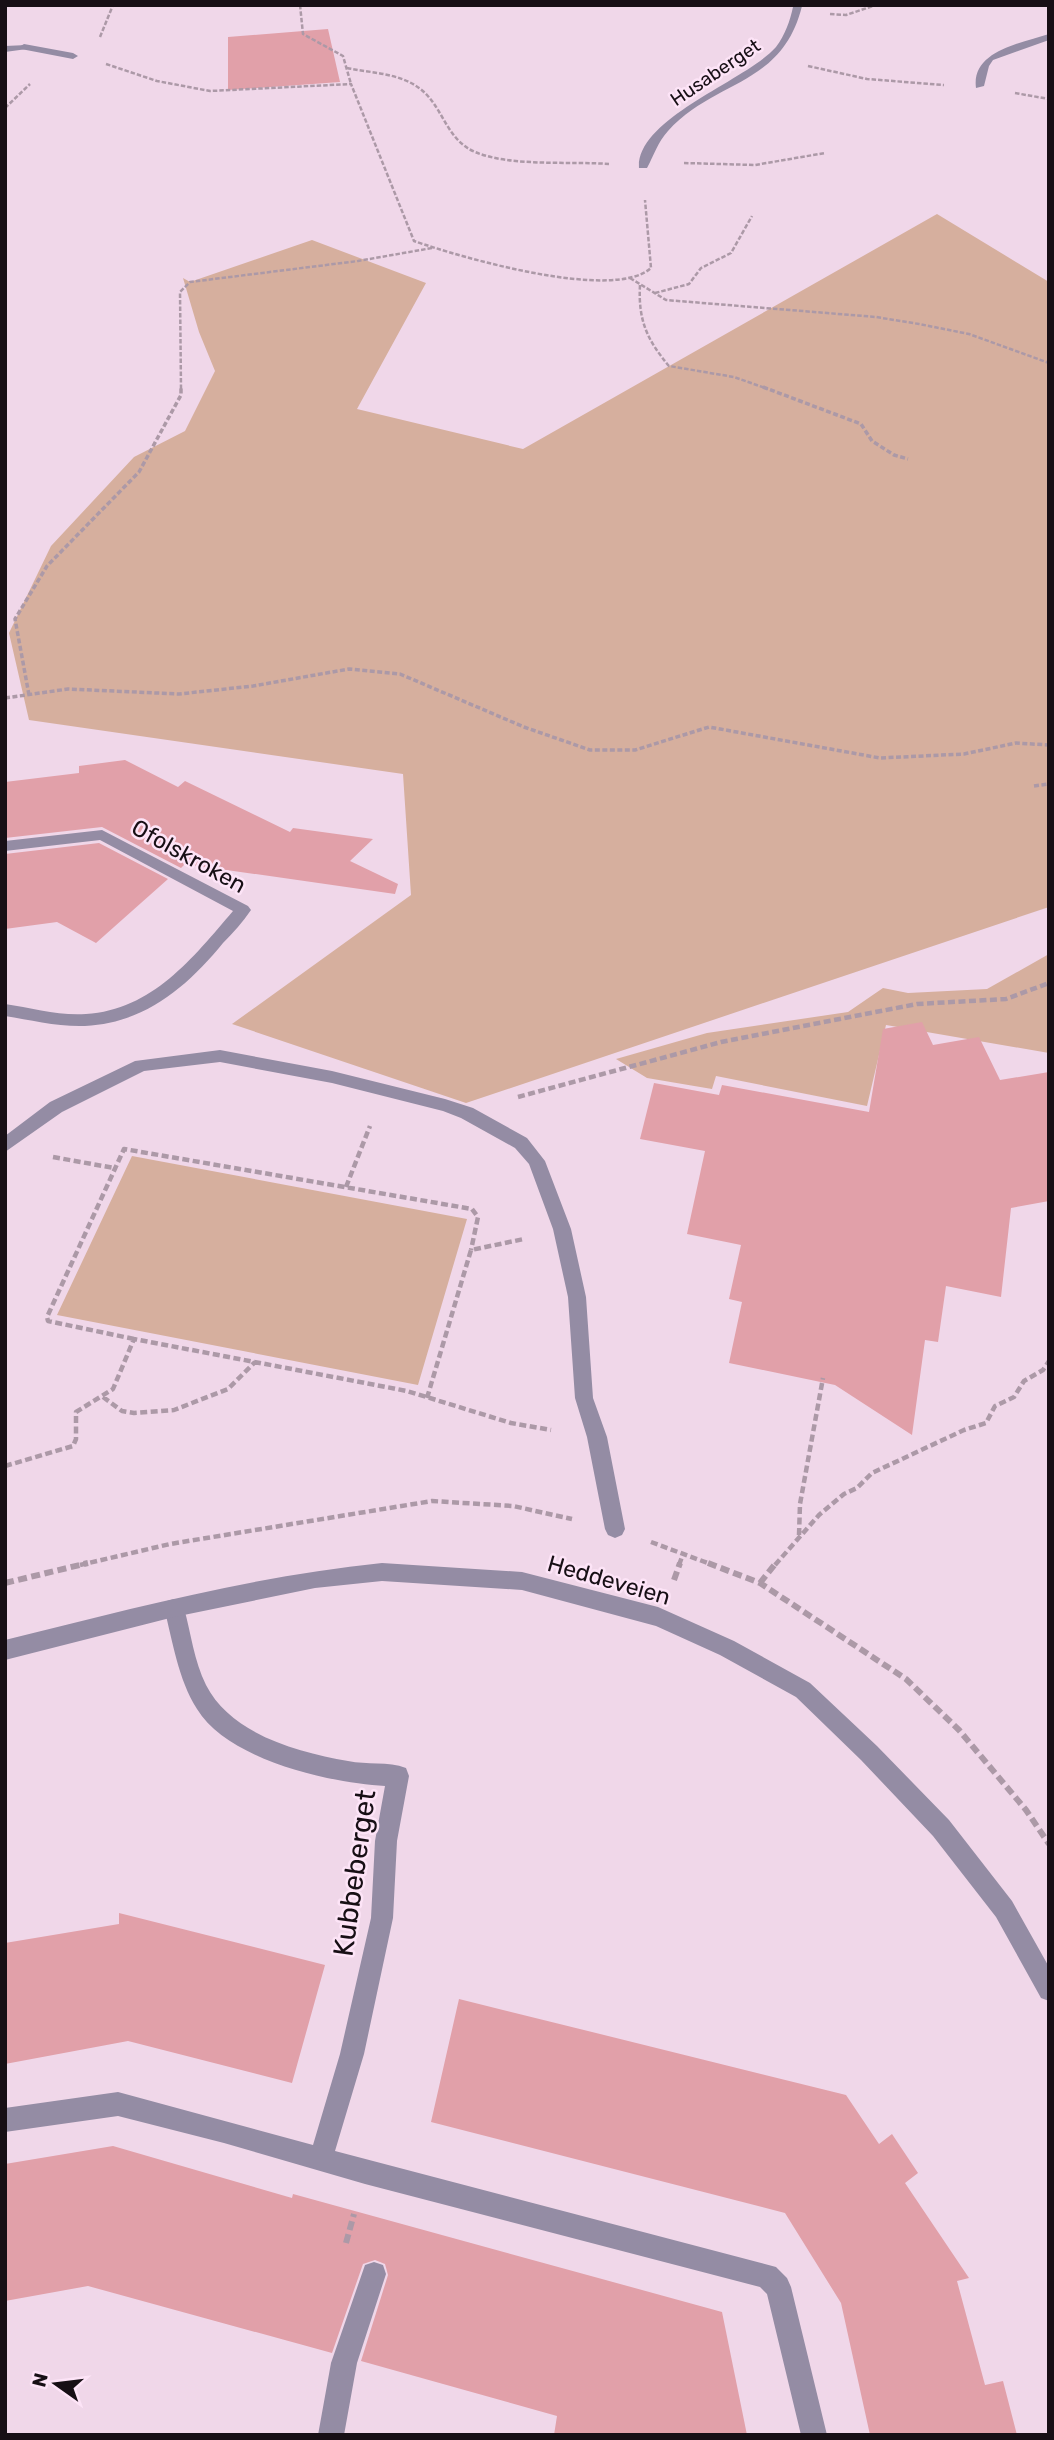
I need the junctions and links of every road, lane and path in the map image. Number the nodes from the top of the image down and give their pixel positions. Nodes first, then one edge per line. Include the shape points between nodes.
1 (113, 5) edge
2 (300, 5) edge
3 (876, 5) edge
4 (797, 6) edge
5 (1049, 37) edge
6 (5, 49) edge
7 (73, 56) junction
8 (769, 59) junction
9 (347, 68) junction
10 (351, 85) junction
11 (979, 86) junction
12 (1049, 99) edge
13 (825, 153) dead end
14 (644, 163) junction
15 (752, 216) dead end
16 (433, 248) junction
17 (629, 277) junction
18 (639, 285) junction
19 (654, 293) junction
20 (1049, 363) edge
21 (908, 459) dead end
22 (29, 695) junction
23 (5, 698) edge
24 (1049, 745) edge
25 (1049, 784) edge
26 (1034, 786) dead end
27 (5, 846) edge
28 (1049, 983) edge
29 (5, 1010) edge
30 (386, 1090) junction
31 (467, 1113) junction
32 (5, 1144) edge
33 (50, 1156) dead end
34 (114, 1168) junction
35 (346, 1187) junction
36 (562, 1229) junction
37 (471, 1250) junction
38 (134, 1339) junction
39 (1049, 1361) edge
40 (256, 1362) junction
41 (823, 1377) dead end
42 (103, 1397) junction
43 (427, 1398) junction
44 (597, 1437) junction
45 (5, 1466) edge
46 (615, 1529) dead end
47 (799, 1536) junction
48 (683, 1555) dead end
49 (760, 1583) dead end
50 (670, 1589) dead end
51 (174, 1608) junction
52 (5, 1650) edge
53 (1049, 1990) edge
54 (5, 2120) edge
55 (321, 2159) junction
56 (374, 2274) dead end
57 (331, 2435) edge
58 (814, 2435) edge

1 - 7 path via 98,42
2 - 9 path via 303,34 343,56
3 - 4 path via 840,16
4 - 8 street, Husaberget via 792,28
5 - 11 street via 990,58
6 - 7 street via 24,47
7 - 10 path via 210,91
8 - 11 path via 867,79
8 - 14 street, Husaberget via 676,119
9 - 10 path
9 - 14 path via 422,89 454,138 475,152
10 - 16 path via 414,241
11 - 12 path
13 - 14 path via 788,163 740,167
14 - 17 path via 651,268 642,276
15 - 19 path via 731,253 701,268 689,284
16 - 17 path via 518,271
16 - 22 path via 190,282 180,292 181,395 139,472 47,566 15,619
17 - 18 path
18 - 19 path
18 - 21 path via 649,342 669,366 734,377 808,403 861,424 872,441
19 - 20 path via 666,300 919,324 969,334
22 - 23 path
22 - 24 path via 68,689 179,694 349,669 400,674 590,750 635,750 709,727 880,758 964,754 1016,743
25 - 26 path
27 - 29 street, Ofolskroken via 102,835 243,910 173,988 149,1004 87,1021
28 - 31 path via 1006,999 917,1004 721,1042
30 - 31 street
30 - 32 street via 220,1056 141,1065 56,1107
30 - 35 path
31 - 36 street via 522,1143 536,1161
33 - 34 path
34 - 35 path via 124,1149
34 - 38 path via 47,1317 48,1321
35 - 37 path via 472,1209 478,1217
36 - 37 path
36 - 44 street via 577,1297 584,1398
37 - 43 path
38 - 40 path
38 - 42 path via 113,1389
39 - 47 path via 1024,1381 1014,1397 995,1406 986,1423 872,1473 857,1489 827,1507
40 - 42 path via 228,1389 174,1410 122,1411
40 - 43 path
41 - 47 path via 800,1504
42 - 45 path via 76,1412 73,1446
43 - 44 path via 511,1423
44 - 46 street
47 - 49 path
48 - 50 path
51 - 52 street, Heddeveien
51 - 53 street, Heddeveien via 315,1579 382,1572 522,1581 658,1617 803,1690 941,1828 1004,1909
51 - 55 street, Kubbeberget via 191,1676 207,1707 233,1730 271,1749 346,1772 398,1776 386,1841 382,1918 352,2054
54 - 55 street via 118,2104
55 - 58 street via 766,2276 778,2287
56 - 57 street via 344,2363

